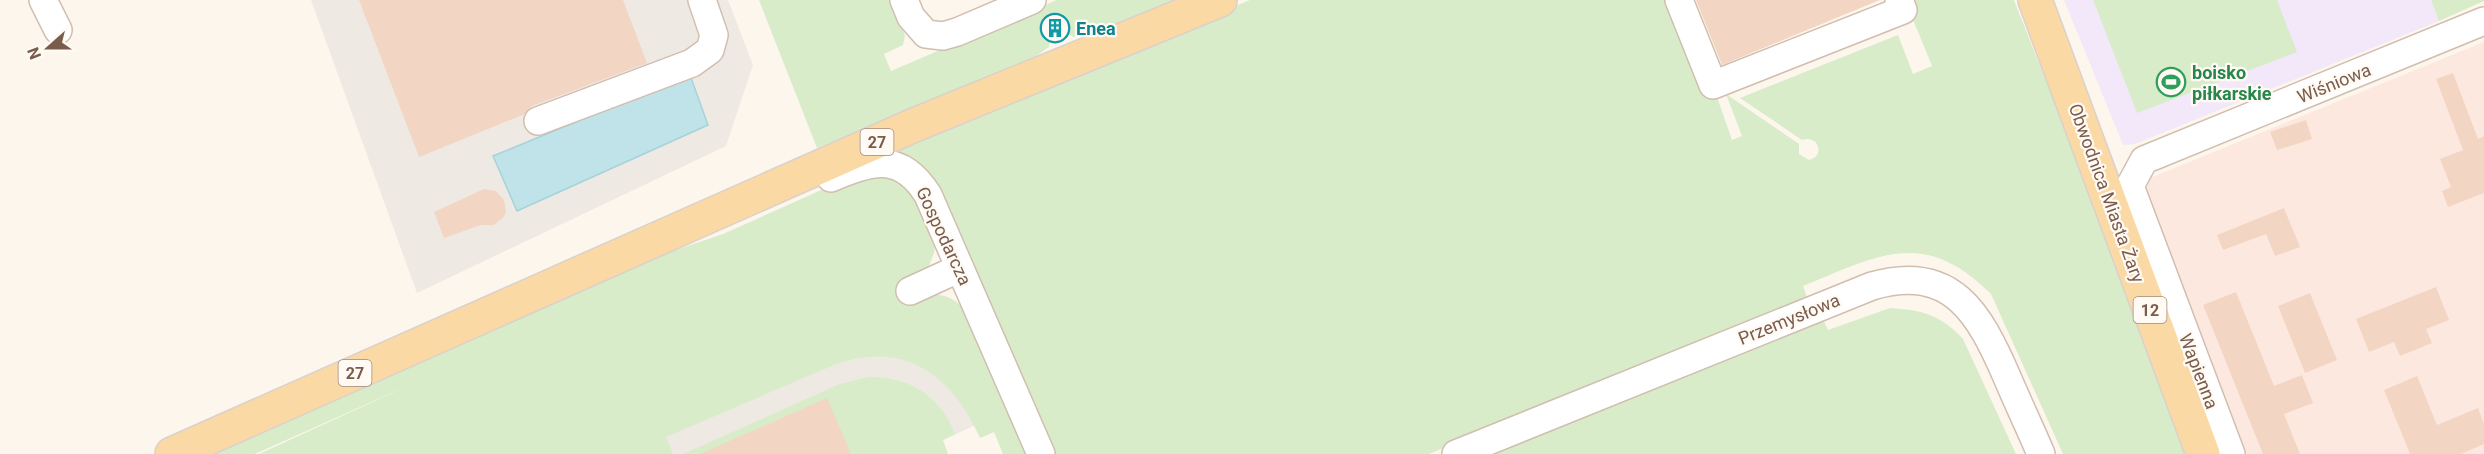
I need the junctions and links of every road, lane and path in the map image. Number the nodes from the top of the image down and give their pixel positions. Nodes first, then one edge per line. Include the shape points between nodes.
1 (43, 0) edge
2 (702, 0) edge
3 (904, 0) edge
4 (1032, 0) edge
5 (1220, 0) edge
6 (1679, 0) edge
7 (1899, 0) edge
8 (2024, 0) edge
9 (2035, 0) edge
10 (2484, 21) edge
11 (58, 30) dead end
12 (2065, 79) junction
13 (538, 121) dead end
14 (2130, 186) joint
15 (620, 256) junction
16 (960, 268) junction
17 (910, 291) dead end
18 (172, 454) edge
19 (1041, 454) edge
20 (1456, 454) edge
21 (2041, 454) edge
22 (2203, 454) edge
23 (2231, 454) edge

1 - 11 street
2 - 13 street via 714,34 710,50 692,63
3 - 4 street via 911,17 926,34 944,36
5 - 15 main road, 27 via 912,126
6 - 7 street via 1713,85 1903,10
8 - 12 main road
9 - 12 main road, Obwodnica Miasta Żary / 12
10 - 14 street, Wiśniowa via 2144,160
12 - 22 main road, Obwodnica Miasta Żary / 12
14 - 23 street, Wapienna
15 - 16 street, Gospodarcza via 715,230 851,169 885,163 905,169 921,184
15 - 18 main road, 27
16 - 17 street
16 - 19 street, Gospodarcza
20 - 21 street, Przemysłowa via 1872,286 1905,279 1934,284 1968,306 1991,340

